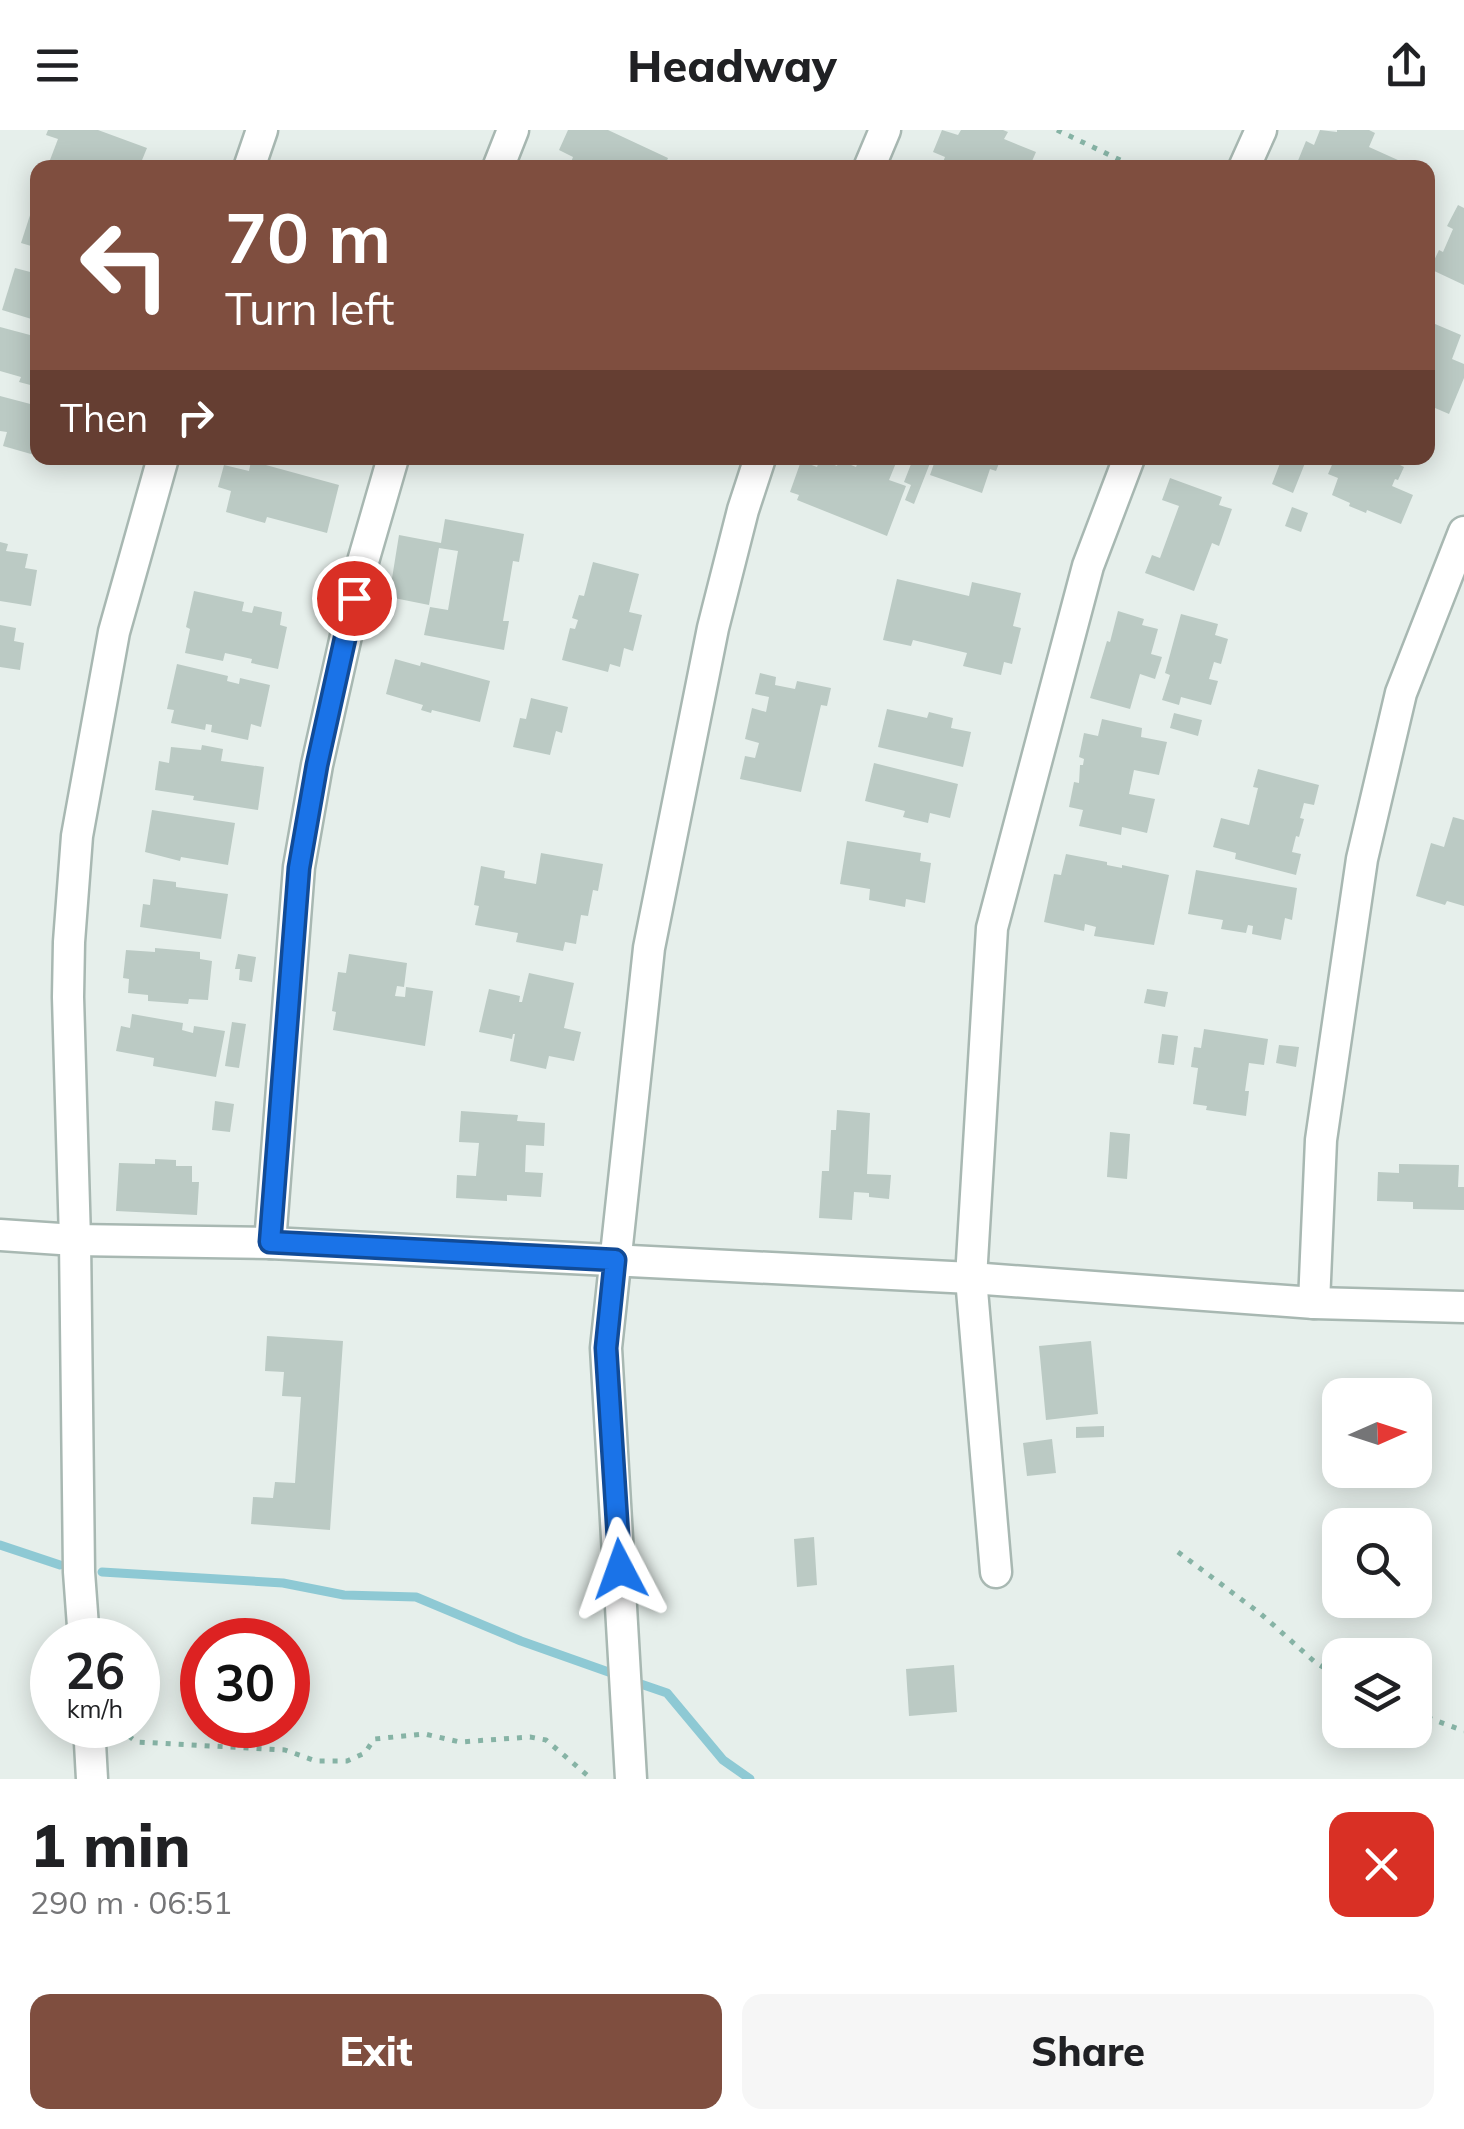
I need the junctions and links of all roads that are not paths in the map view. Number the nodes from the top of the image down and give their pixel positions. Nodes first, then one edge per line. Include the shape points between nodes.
1 (262, 130) edge
2 (513, 130) edge
3 (885, 130) edge
4 (1261, 130) edge
5 (251, 160) edge
6 (501, 160) edge
7 (872, 160) edge
8 (1248, 160) edge
9 (161, 465) edge
10 (391, 465) edge
11 (758, 465) edge
12 (1127, 465) edge
13 (1464, 532) edge
14 (0, 1236) edge
15 (75, 1240) junction
16 (270, 1242) junction
17 (615, 1260) junction
18 (971, 1278) junction
19 (1314, 1303) junction
20 (1464, 1307) edge
21 (996, 1572) dead end
22 (82, 1618) edge
23 (90, 1748) edge
24 (92, 1779) edge
25 (631, 1779) edge

1 - 5 street
2 - 6 street
3 - 7 street
4 - 8 street
9 - 15 street via 114,632 77,836 68,998
10 - 16 street via 362,565 299,868
11 - 17 street via 714,628 650,948
12 - 18 street via 1088,566 992,928
13 - 19 street via 1402,693 1362,858 1321,1140
14 - 15 street
15 - 16 street
15 - 22 street
16 - 17 street
17 - 18 street
17 - 25 street via 606,1348
18 - 19 street
18 - 21 street
19 - 20 street
23 - 24 street

